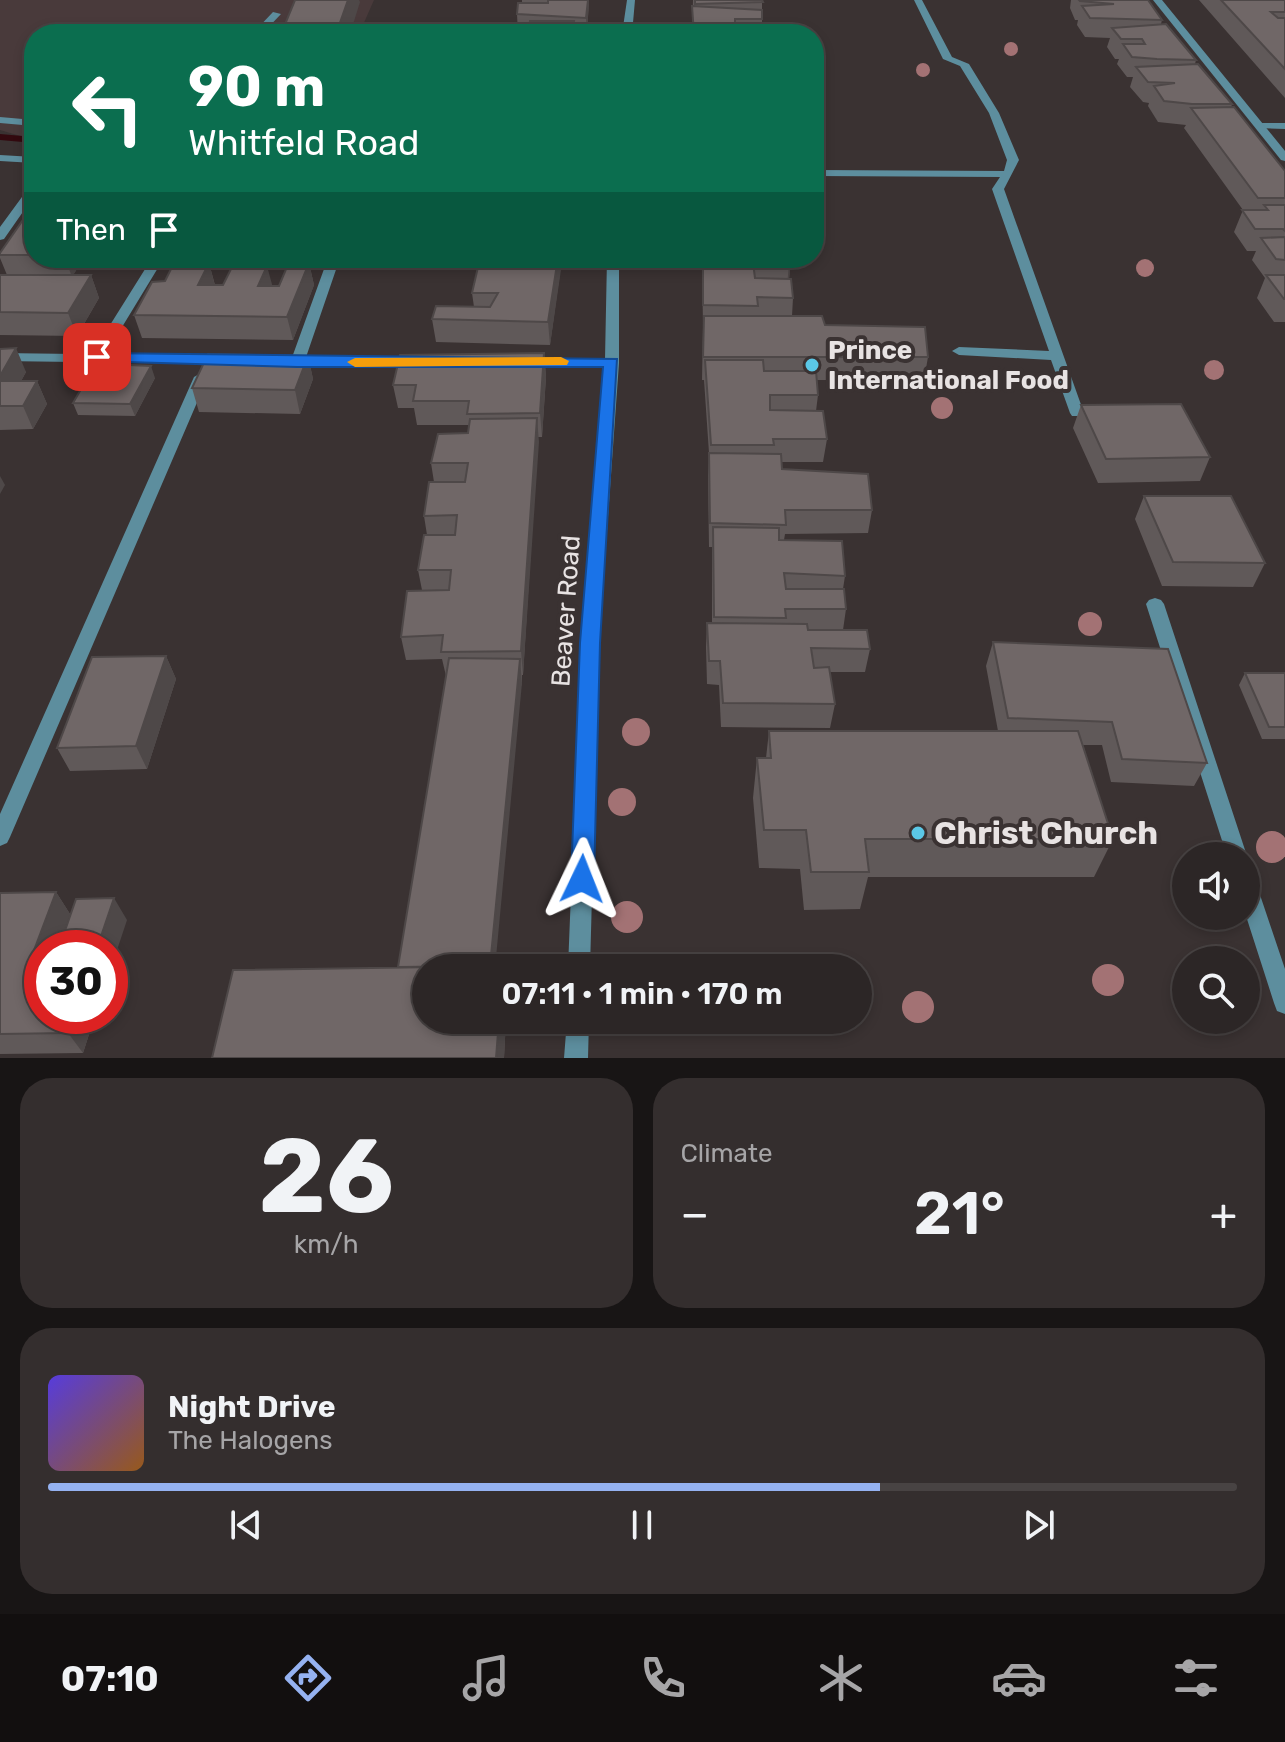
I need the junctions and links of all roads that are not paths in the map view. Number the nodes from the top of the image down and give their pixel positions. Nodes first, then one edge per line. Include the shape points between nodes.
1 (631, 0) edge
2 (918, 0) edge
3 (1157, 0) edge
4 (276, 14) dead end
5 (266, 24) edge
6 (628, 24) edge
7 (0, 120) edge
8 (24, 122) edge
9 (1260, 126) junction
10 (1285, 126) edge
11 (0, 158) edge
12 (1285, 158) edge
13 (24, 159) edge
14 (824, 173) edge
15 (1008, 174) junction
16 (24, 202) edge
17 (0, 236) edge
18 (152, 268) edge
19 (330, 268) edge
20 (613, 268) edge
21 (959, 351) dead end
22 (1057, 356) junction
23 (0, 357) edge
24 (97, 357) junction
25 (208, 360) junction
26 (238, 361) edge
27 (267, 362) edge
28 (438, 362) edge
29 (517, 362) edge
30 (297, 363) junction
31 (612, 363) junction
32 (1077, 413) dead end
33 (1155, 604) dead end
34 (0, 837) edge
35 (1232, 842) edge
36 (1260, 926) edge
37 (579, 954) edge
38 (1285, 1003) edge
39 (577, 1034) edge
40 (576, 1058) edge

1 - 6 street
2 - 15 street via 948,59 964,64 994,113 1013,160
3 - 9 street
4 - 5 street
7 - 8 street
9 - 10 street
9 - 12 street
11 - 13 street
14 - 15 street
15 - 22 street via 998,189
16 - 17 street
18 - 24 street
19 - 30 street
20 - 31 street, Beaver Road
21 - 22 street
22 - 32 street
23 - 24 street
24 - 25 street
25 - 26 street
25 - 34 street
27 - 30 street
28 - 30 street
29 - 31 street
31 - 37 street, Beaver Road via 590,643
33 - 35 street
36 - 38 street
39 - 40 street

